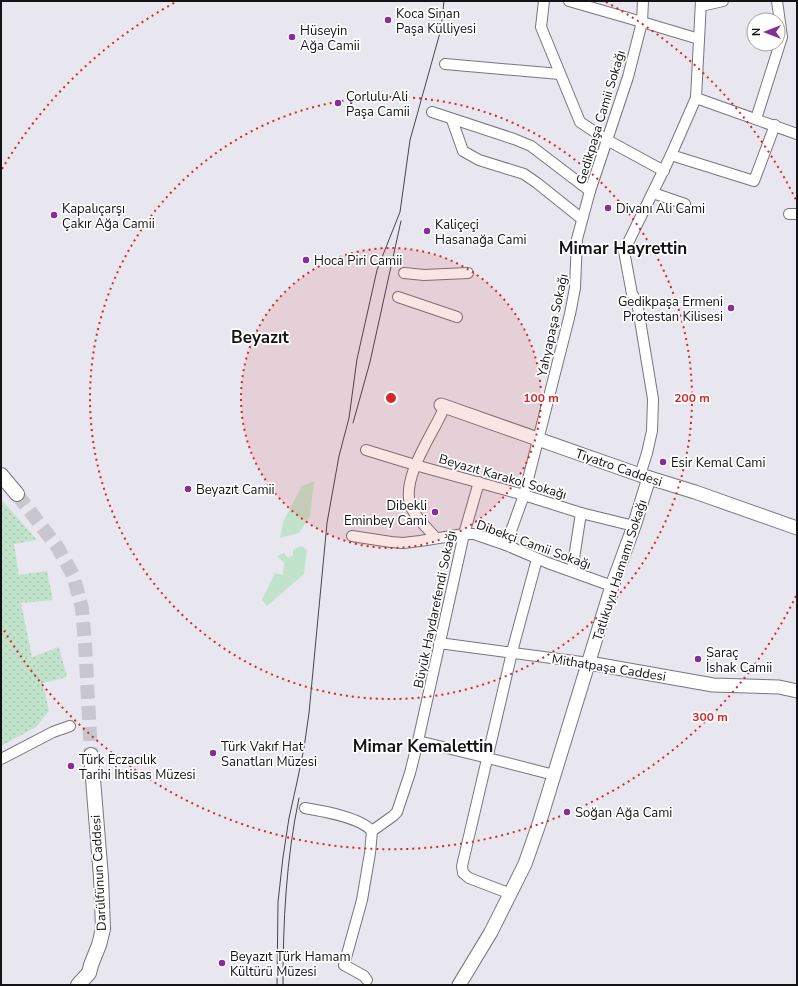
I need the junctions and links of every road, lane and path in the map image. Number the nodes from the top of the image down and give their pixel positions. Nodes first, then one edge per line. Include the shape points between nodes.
1 (544, 1) edge
2 (570, 1) edge
3 (643, 1) edge
4 (723, 1) edge
5 (777, 1) edge
6 (701, 3) edge
7 (642, 22) junction
8 (699, 39) junction
9 (445, 64) dead end
10 (560, 74) junction
11 (696, 98) junction
12 (432, 112) dead end
13 (756, 119) junction
14 (452, 120) junction
15 (775, 126) junction
16 (797, 134) edge
17 (607, 140) junction
18 (671, 156) junction
19 (664, 171) junction
20 (590, 191) junction
21 (653, 193) junction
22 (685, 204) dead end
23 (582, 219) junction
24 (577, 239) joint
25 (404, 272) dead end
26 (468, 272) dead end
27 (398, 297) dead end
28 (458, 317) dead end
29 (443, 405) joint
30 (539, 438) junction
31 (366, 450) dead end
32 (415, 465) junction
33 (1, 475) edge
34 (644, 476) junction
35 (478, 482) junction
36 (17, 494) tunnel mouth
37 (524, 495) junction
38 (581, 513) junction
39 (634, 526) junction
40 (797, 528) edge
41 (464, 534) junction
42 (352, 536) dead end
43 (436, 538) junction
44 (506, 546) junction
45 (537, 559) junction
46 (572, 571) junction
47 (612, 586) junction
48 (439, 643) junction
49 (512, 653) junction
50 (589, 663) junction
51 (797, 691) edge
52 (70, 726) dead end
53 (418, 741) junction
54 (91, 755) tunnel mouth
55 (488, 758) junction
56 (1, 759) edge
57 (554, 775) junction
58 (305, 808) dead end
59 (372, 831) junction
60 (511, 894) junction
61 (91, 965) junction
62 (367, 980) dead end
63 (69, 985) edge
64 (78, 985) edge
65 (459, 985) edge

1 - 10 street via 542,27
2 - 7 street
3 - 7 street, Gedikpaşa Camii Sokağı
4 - 6 street
5 - 13 street via 782,37
6 - 8 street
7 - 8 street
7 - 17 street, Gedikpaşa Camii Sokağı via 628,77
8 - 11 street
9 - 10 street
10 - 17 street via 580,122
11 - 13 street
11 - 18 street
12 - 14 street
13 - 15 street
14 - 20 street via 514,138 531,146
14 - 23 street via 463,151 479,160 524,174
15 - 16 street
15 - 18 street via 754,181
17 - 19 street
17 - 20 street, Gedikpaşa Camii Sokağı
18 - 19 street
19 - 21 street
20 - 23 street, Gedikpaşa Camii Sokağı
21 - 22 street
21 - 34 street via 624,251 632,294 637,302 653,399 652,431
23 - 24 street, Gedikpaşa Camii Sokağı
24 - 30 street, Yahyapaşa Sokağı via 575,288
25 - 26 street via 424,275
27 - 28 street
29 - 30 street, Tiyatro Caddesi
29 - 32 street via 441,415
30 - 34 street, Tiyatro Caddesi
30 - 37 street, Yahyapaşa Sokağı
31 - 32 street, Beyazıt Karakol Sokağı
32 - 35 street, Beyazıt Karakol Sokağı
32 - 43 street via 408,492 410,506
33 - 36 main road
34 - 39 street, Tatlıkuyu Hamamı Sokağı
34 - 40 street, Tiyatro Caddesi
35 - 37 street, Beyazıt Karakol Sokağı
35 - 41 street, Büyük Haydarefendi Sokağı
37 - 38 street, Beyazıt Karakol Sokağı
37 - 44 street, Yahyapaşa Sokağı
38 - 39 street, Beyazıt Karakol Sokağı
38 - 46 street
39 - 47 street, Tatlıkuyu Hamamı Sokağı
41 - 43 street, Dibekçi Camii Sokağı
41 - 44 street, Dibekçi Camii Sokağı via 474,534
41 - 48 street, Büyük Haydarefendi Sokağı
42 - 43 street, Dibekçi Camii Sokağı via 403,543
44 - 45 street, Dibekçi Camii Sokağı
45 - 46 street, Dibekçi Camii Sokağı
45 - 49 street
46 - 47 street, Dibekçi Camii Sokağı
47 - 50 street, Tatlıkuyu Hamamı Sokağı
48 - 49 street, Mithatpaşa Caddesi
48 - 53 street, Büyük Haydarefendi Sokağı
49 - 50 street, Mithatpaşa Caddesi
49 - 55 street
50 - 51 street, Mithatpaşa Caddesi via 713,685 779,687
50 - 57 street, Tatlıkuyu Hamamı Sokağı
52 - 56 street via 52,732
53 - 55 street
53 - 59 street, Büyük Haydarefendi Sokağı via 397,812
54 - 61 main road, Darülfünun Caddesi via 103,929
55 - 57 street
55 - 60 street via 462,866 463,873 469,878
57 - 60 street, Tatlıkuyu Hamamı Sokağı via 525,864
58 - 59 street via 344,817 364,824
59 - 62 street via 362,900 344,965
60 - 65 street, Tatlıkuyu Hamamı Sokağı via 485,944
61 - 63 main road
61 - 64 main road, Darülfünun Caddesi via 89,973

